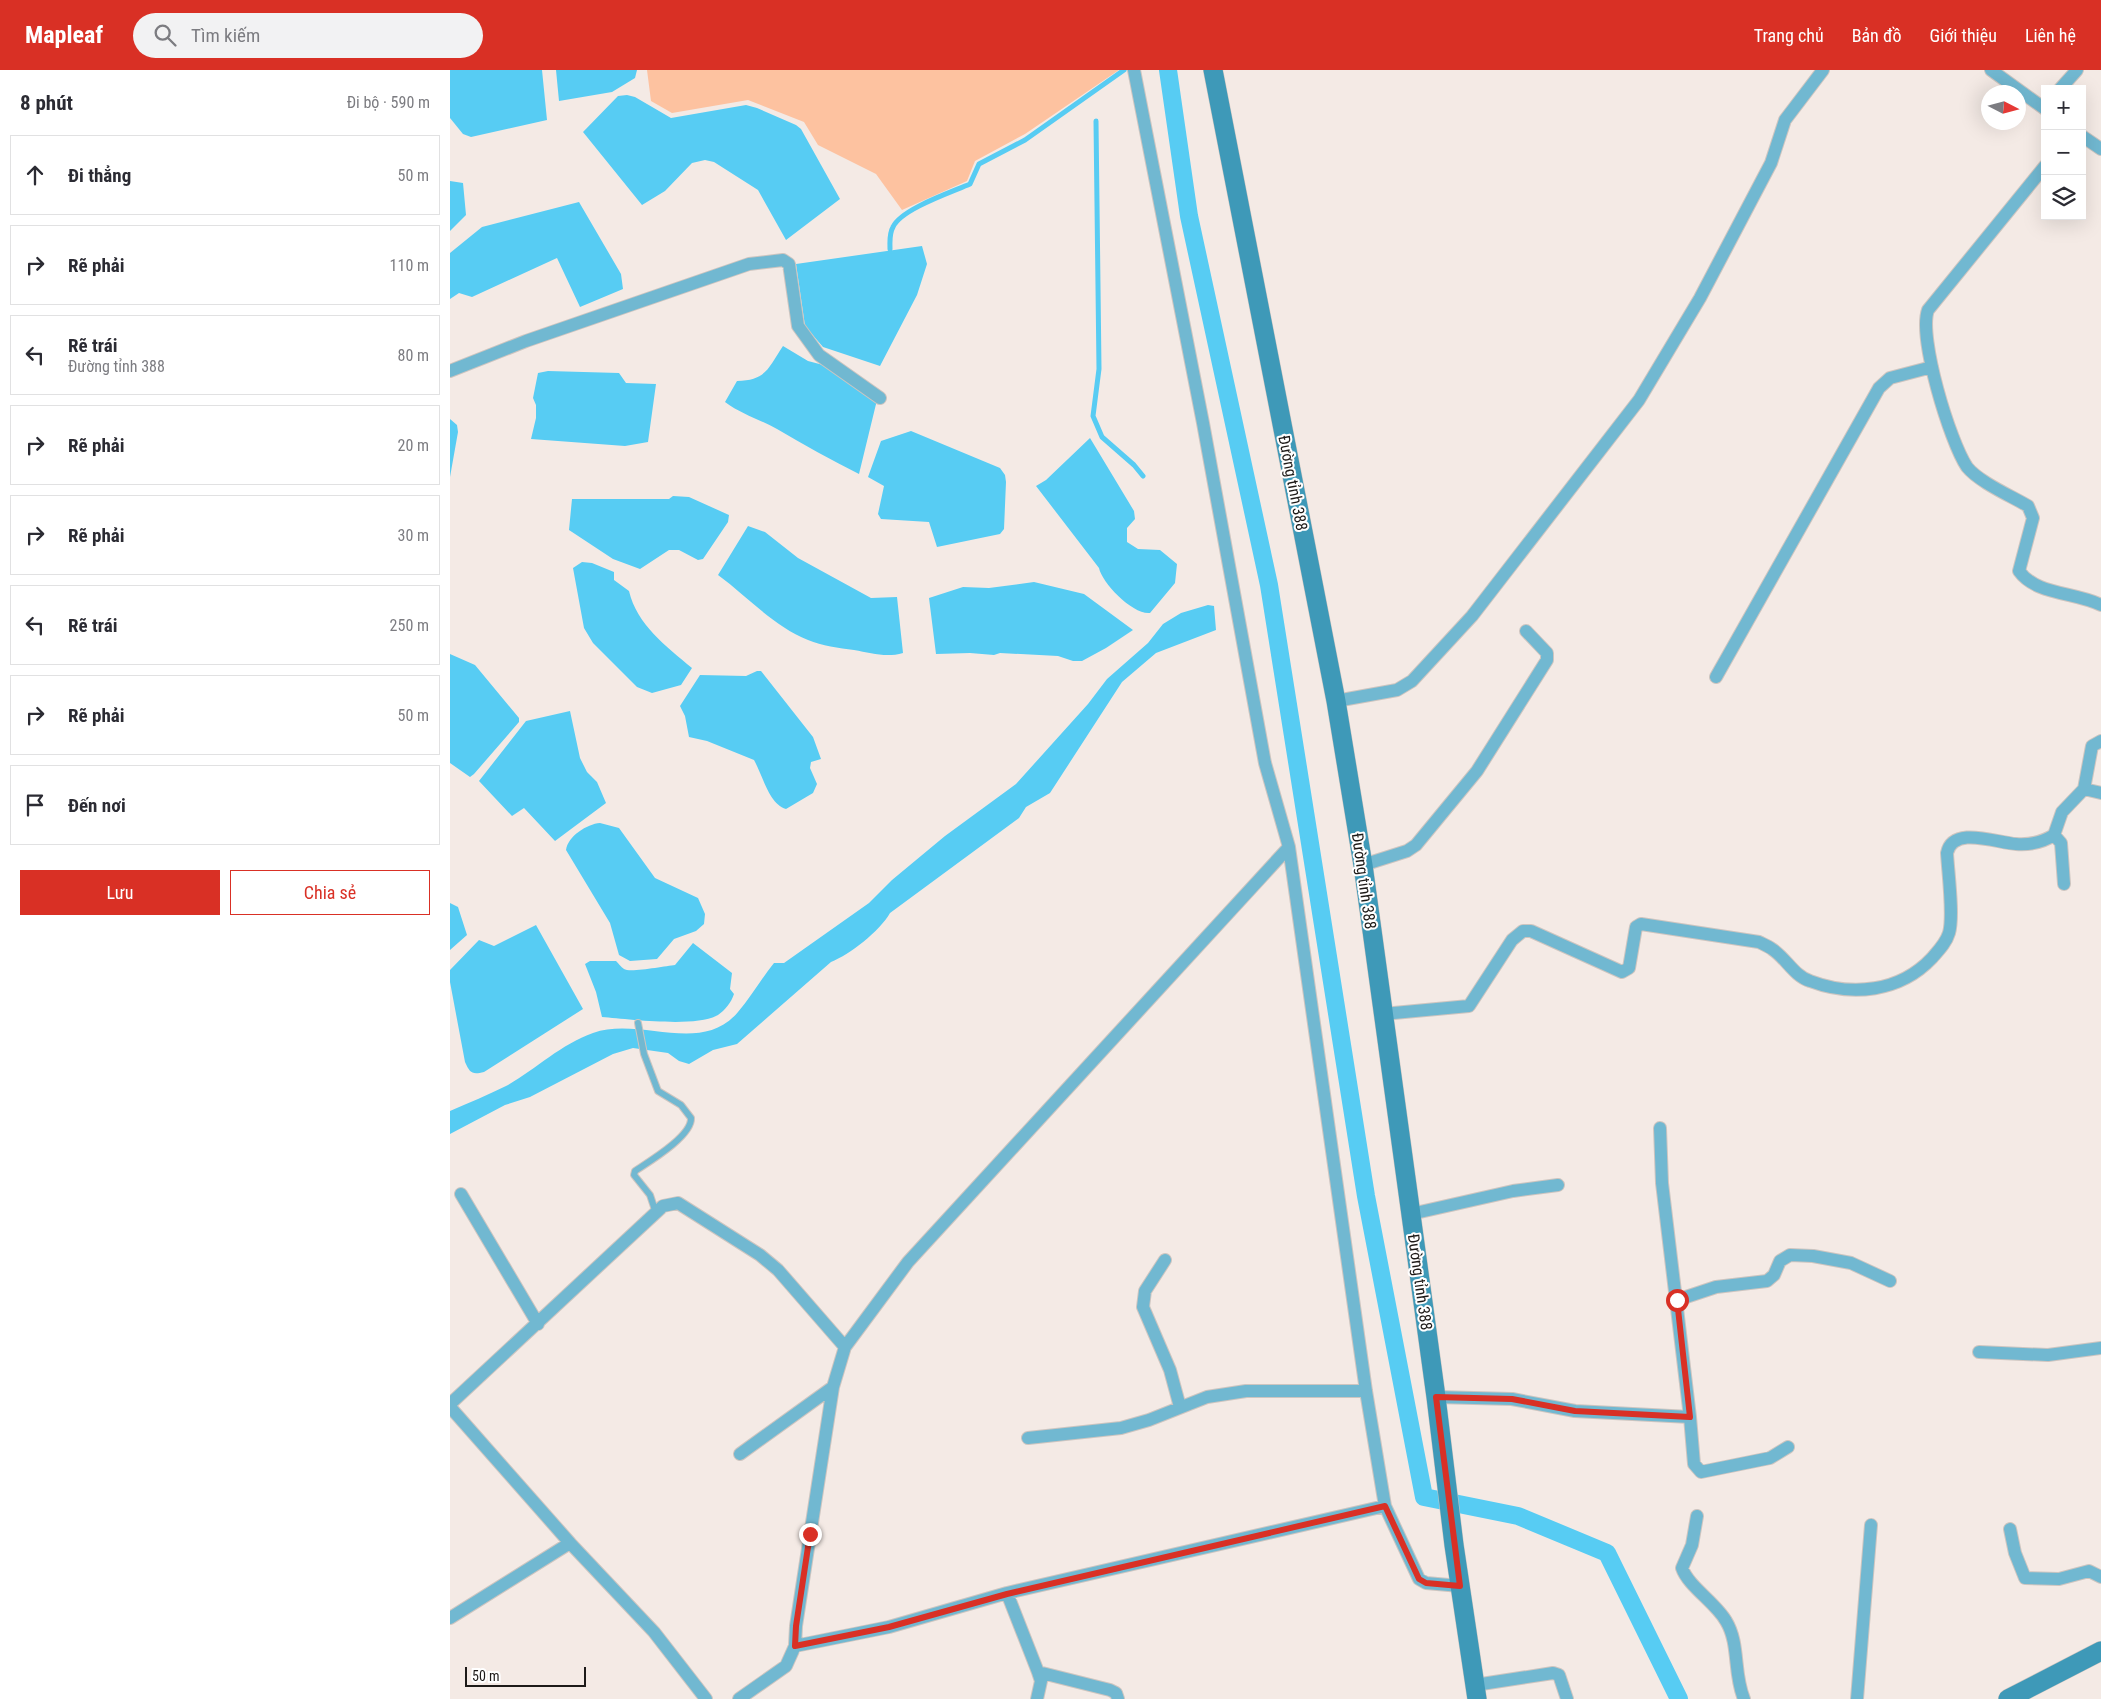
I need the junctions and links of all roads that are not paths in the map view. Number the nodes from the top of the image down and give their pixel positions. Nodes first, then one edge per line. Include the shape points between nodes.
1 (1134, 70) edge
2 (1213, 70) edge
3 (1823, 70) edge
4 (1991, 70) edge
5 (2077, 70) edge
6 (2064, 85) edge
7 (2041, 105) edge
8 (2086, 139) edge
9 (2101, 149) edge
10 (2041, 171) edge
11 (1932, 367) junction
12 (450, 371) edge
13 (880, 398) dead end
14 (2101, 605) edge
15 (1526, 631) dead end
16 (1716, 676) dead end
17 (1336, 701) junction
18 (2101, 741) edge
19 (2084, 789) junction
20 (2101, 792) edge
21 (2054, 835) junction
22 (1289, 847) junction
23 (1363, 865) junction
24 (2064, 884) dead end
25 (1383, 1014) junction
26 (638, 1023) dead end
27 (1660, 1128) dead end
28 (1558, 1185) dead end
29 (461, 1194) dead end
30 (654, 1207) dead end
31 (1411, 1214) junction
32 (1165, 1260) dead end
33 (1890, 1281) dead end
34 (1677, 1300) junction
35 (538, 1324) junction
36 (845, 1347) junction
37 (2101, 1348) edge
38 (1979, 1352) dead end
39 (833, 1387) junction
40 (1366, 1391) junction
41 (1436, 1397) junction
42 (450, 1406) edge
43 (1180, 1407) junction
44 (1690, 1417) junction
45 (1028, 1438) dead end
46 (1788, 1447) dead end
47 (740, 1454) dead end
48 (1385, 1506) junction
49 (1697, 1516) dead end
50 (1871, 1525) dead end
51 (2010, 1529) dead end
52 (570, 1543) junction
53 (2101, 1577) edge
54 (1460, 1586) junction
55 (1007, 1594) junction
56 (450, 1618) edge
57 (795, 1646) junction
58 (2101, 1651) edge
59 (1038, 1672) junction
60 (1476, 1692) edge
61 (706, 1699) edge
62 (739, 1699) edge
63 (1037, 1699) edge
64 (1118, 1699) edge
65 (1567, 1699) edge
66 (1744, 1699) edge
67 (1857, 1699) edge
68 (2008, 1699) edge

1 - 22 street via 1265,763
2 - 17 main road, Đường tỉnh 388
3 - 17 street via 1785,120 1766,171 1700,298 1640,400 1472,616 1412,682 1397,690
4 - 7 street
5 - 6 street
8 - 9 street
10 - 11 street via 1928,310 1926,321
11 - 14 street via 1939,395 1968,467 2032,511 2033,518 2020,562 2022,576 2038,587 2087,598
11 - 16 street via 1890,378 1879,388
12 - 13 street via 526,340 750,264 783,260 789,264 798,326 819,355
15 - 23 street via 1547,653 1547,660 1477,771 1416,845
17 - 23 main road, Đường tỉnh 388
18 - 19 street via 2092,746
19 - 20 street
19 - 21 street via 2062,812
21 - 24 street via 2061,842
21 - 25 street via 2030,844 1977,836 1948,845 1950,931 1944,944 1924,967 1904,979 1875,989 1848,989 1808,981 1772,949 1759,942 1641,924 1636,927 1627,971 1622,972 1531,931 1523,931 1512,940 1469,1006
22 - 36 street via 908,1262
22 - 40 street
23 - 25 main road, Đường tỉnh 388
25 - 31 main road, Đường tỉnh 388
26 - 30 lane via 644,1054 658,1091 681,1105 692,1118 690,1129 635,1172
27 - 34 street via 1662,1183
28 - 31 street via 1513,1191
29 - 35 street
31 - 41 main road, Đường tỉnh 388
32 - 43 street via 1145,1291 1143,1307 1170,1370
33 - 34 street via 1851,1263 1790,1255 1780,1261 1774,1275 1767,1281 1716,1287
34 - 44 street
35 - 36 street via 663,1206 678,1203 778,1270
35 - 42 street
36 - 39 street
37 - 38 street via 2048,1355
39 - 47 street
39 - 57 street
40 - 43 street via 1246,1391 1207,1397
40 - 48 street
41 - 44 street via 1512,1399 1575,1411
41 - 54 main road, Đường tỉnh 388
42 - 52 street
43 - 45 street via 1121,1428
44 - 46 street via 1694,1464 1701,1472 1774,1457
48 - 54 street via 1419,1579 1426,1583
48 - 55 street
49 - 66 street via 1692,1545 1682,1568 1715,1605 1733,1635 1737,1683
50 - 67 street
51 - 53 street via 2025,1578 2059,1579 2089,1571
52 - 56 street
52 - 61 street via 654,1632
54 - 60 main road, Đường tỉnh 388
55 - 57 street via 889,1627
55 - 59 street
57 - 62 street via 786,1666
58 - 68 main road
59 - 63 street
59 - 64 street via 1110,1690
60 - 65 street via 1553,1673 1559,1675

